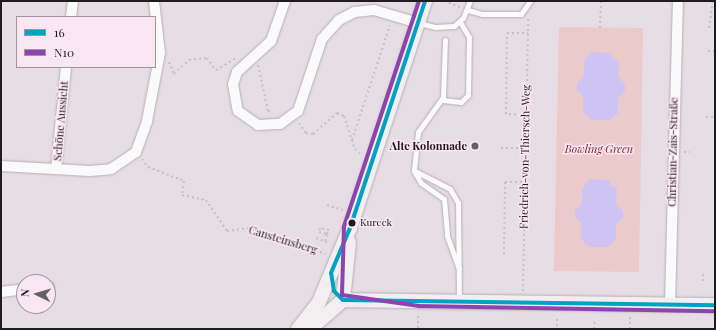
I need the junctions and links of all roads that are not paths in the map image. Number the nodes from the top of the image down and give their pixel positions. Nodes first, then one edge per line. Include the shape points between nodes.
1 (72, 1) edge
2 (154, 1) edge
3 (285, 1) edge
4 (425, 1) edge
5 (470, 1) edge
6 (530, 1) edge
7 (678, 1) edge
8 (468, 10) junction
9 (71, 16) edge
10 (460, 22) junction
11 (418, 23) junction
12 (445, 40) dead end
13 (156, 67) edge
14 (66, 68) edge
15 (156, 68) edge
16 (442, 100) junction
17 (1, 166) edge
18 (56, 168) junction
19 (414, 171) junction
20 (350, 228) junction
21 (459, 269) junction
22 (332, 273) junction
23 (16, 290) edge
24 (1, 292) edge
25 (341, 295) junction
26 (459, 301) junction
27 (670, 304) junction
28 (715, 305) edge
29 (310, 322) edge
30 (298, 329) edge

1 - 9 street
2 - 13 street via 160,40
3 - 11 street via 271,41 234,77 232,91 238,111 247,120 263,126 280,124 293,116 302,104 319,46 332,26 365,10 393,14
4 - 11 main road
5 - 8 lane
6 - 8 lane via 524,12 482,14
7 - 27 street, Christian-Zais-Straße
8 - 10 lane
10 - 11 lane via 442,28
10 - 16 lane via 469,37 469,92 461,102
11 - 20 main road
12 - 16 lane
14 - 18 street, Schöne Aussicht
15 - 18 street via 148,121 136,152 111,169
16 - 19 lane via 418,132
17 - 18 street, Schöne Aussicht
19 - 21 lane via 421,183 444,199 446,231
19 - 21 lane via 444,186 455,196
20 - 22 main road
20 - 25 main road
21 - 26 lane
22 - 25 main road
22 - 29 main road
23 - 24 street
25 - 26 main road
25 - 29 main road
26 - 27 main road
27 - 28 main road
29 - 30 main road

